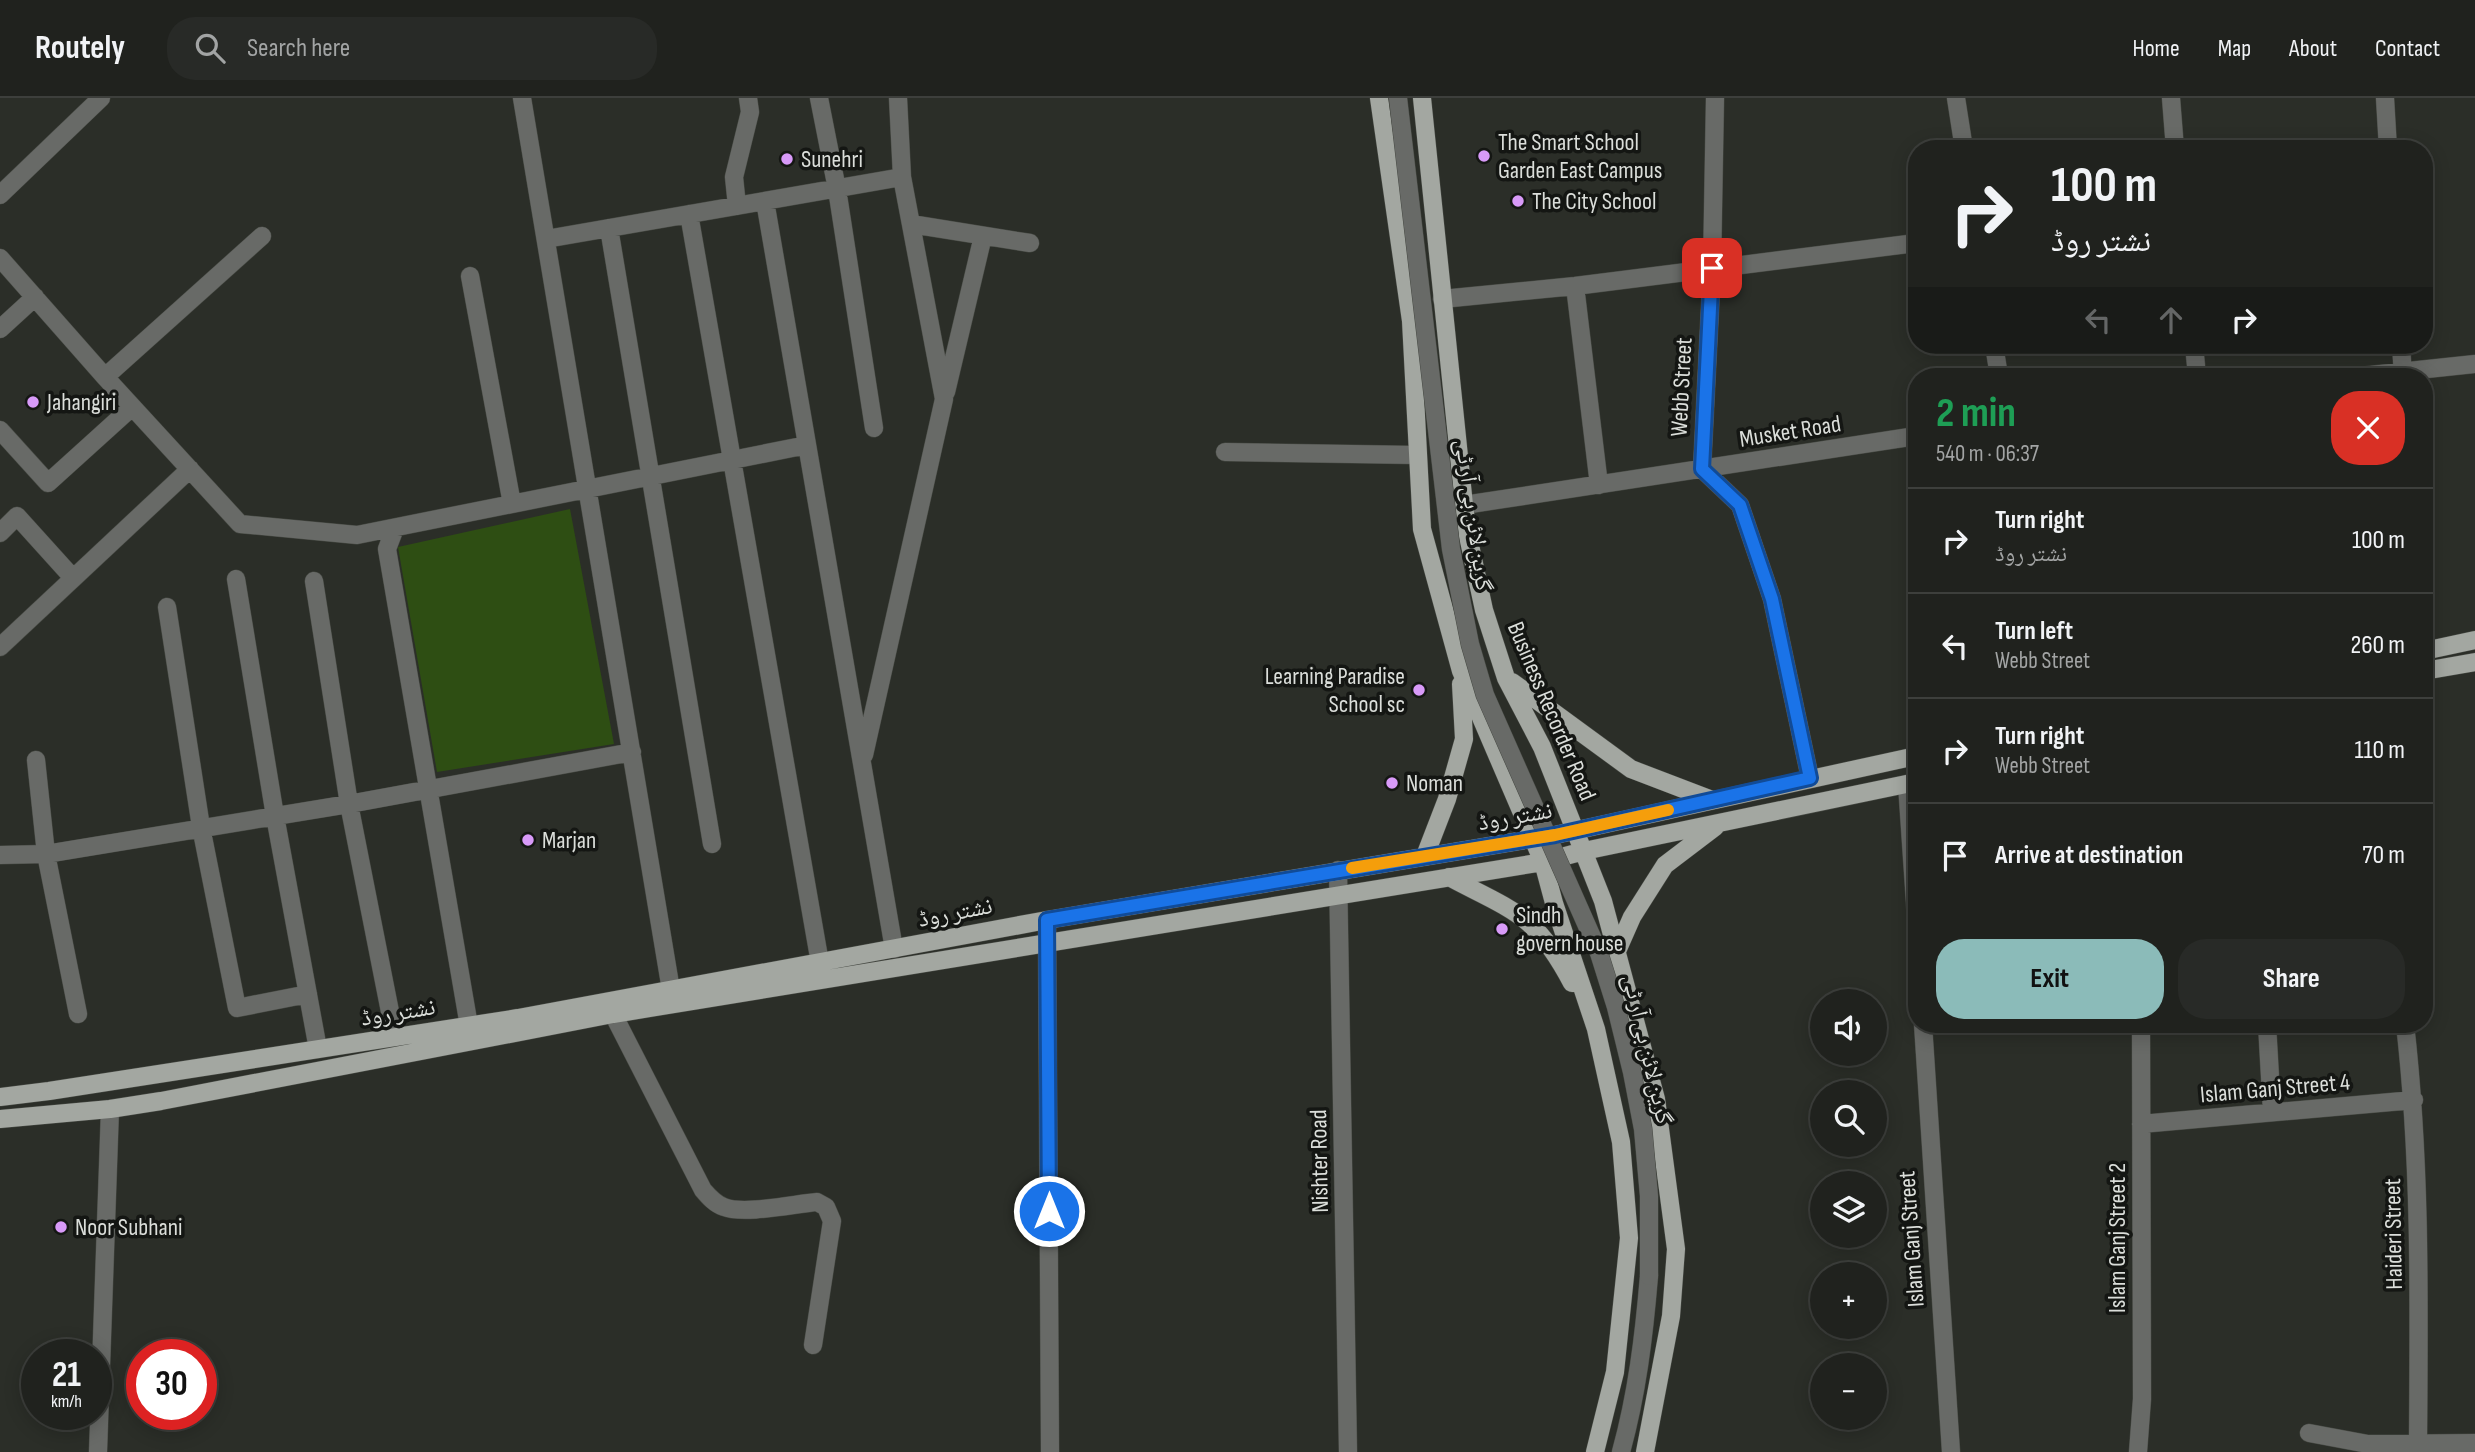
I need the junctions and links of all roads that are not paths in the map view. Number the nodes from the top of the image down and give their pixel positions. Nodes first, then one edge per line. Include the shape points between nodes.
1 (101, 98) edge
2 (522, 98) edge
3 (748, 98) edge
4 (819, 98) edge
5 (898, 98) edge
6 (1379, 98) edge
7 (1398, 98) edge
8 (1422, 98) edge
9 (1715, 98) edge
10 (1956, 98) edge
11 (2171, 98) edge
12 (2385, 98) edge
13 (1963, 140) edge
14 (2174, 140) edge
15 (2387, 140) edge
16 (902, 177) junction
17 (836, 189) junction
18 (0, 194) edge
19 (765, 201) junction
20 (737, 206) junction
21 (689, 214) junction
22 (911, 224) junction
23 (609, 228) junction
24 (262, 236) dead end
25 (982, 236) junction
26 (546, 239) junction
27 (1030, 243) dead end
28 (1908, 244) edge
29 (0, 258) edge
30 (1712, 268) junction
31 (470, 276) dead end
32 (1575, 286) junction
33 (35, 297) junction
34 (1442, 299) junction
35 (0, 329) edge
36 (2475, 363) edge
37 (2433, 369) edge
38 (105, 377) junction
39 (944, 399) junction
40 (132, 407) junction
41 (874, 428) dead end
42 (0, 430) edge
43 (1908, 437) edge
44 (807, 445) junction
45 (1225, 452) dead end
46 (1417, 455) junction
47 (732, 460) junction
48 (190, 469) junction
49 (1702, 469) junction
50 (651, 477) junction
51 (1599, 485) junction
52 (588, 489) junction
53 (512, 504) junction
54 (1464, 505) junction
55 (395, 528) junction
56 (0, 533) edge
57 (73, 578) junction
58 (236, 579) dead end
59 (314, 581) dead end
60 (167, 607) dead end
61 (2475, 640) edge
62 (0, 647) edge
63 (2433, 649) edge
64 (2475, 662) edge
65 (2433, 669) edge
66 (1461, 671) junction
67 (1506, 678) junction
68 (632, 752) junction
69 (1908, 758) edge
70 (36, 760) dead end
71 (862, 762) junction
72 (1810, 778) junction
73 (1908, 784) edge
74 (429, 789) junction
75 (1713, 800) junction
76 (349, 804) junction
77 (275, 816) junction
78 (1721, 823) junction
79 (201, 827) junction
80 (1575, 830) junction
81 (1533, 838) junction
82 (712, 844) dead end
83 (1584, 851) junction
84 (46, 854) junction
85 (0, 855) edge
86 (1425, 856) junction
87 (1543, 862) junction
88 (1338, 870) junction
89 (1449, 877) junction
90 (1339, 894) junction
91 (1047, 920) junction
92 (1047, 944) junction
93 (894, 949) junction
94 (1617, 951) junction
95 (820, 963) junction
96 (671, 990) junction
97 (308, 994) junction
98 (78, 1014) dead end
99 (613, 1014) junction
100 (469, 1026) junction
101 (1596, 1029) junction
102 (1924, 1033) edge
103 (2141, 1033) edge
104 (2268, 1033) edge
105 (2407, 1033) edge
106 (395, 1037) junction
107 (318, 1049) junction
108 (0, 1097) edge
109 (2414, 1100) junction
110 (110, 1109) junction
111 (2272, 1112) junction
112 (0, 1119) edge
113 (2141, 1124) junction
114 (813, 1345) dead end
115 (2309, 1433) dead end
116 (2418, 1444) junction
117 (2475, 1444) edge
118 (2367, 1448) edge
119 (98, 1452) edge
120 (1050, 1452) edge
121 (1348, 1452) edge
122 (1595, 1452) edge
123 (1621, 1452) edge
124 (1645, 1452) edge
125 (1951, 1452) edge
126 (2138, 1452) edge

1 - 18 street
2 - 26 street
3 - 20 street via 750,112 734,177
4 - 17 street
5 - 16 street
6 - 46 main road via 1411,321
7 - 123 street, گرین لائن بی آر ٹی, bridge via 1451,549 1470,644 1489,704 1609,980 1638,1102 1649,1196 1649,1276 1638,1371
8 - 34 main road, Business Recorder Road
9 - 30 street, Webb Street
10 - 13 street
11 - 14 street
12 - 15 street
16 - 17 street
16 - 22 street
17 - 19 street
17 - 41 street
19 - 20 street
19 - 44 street
20 - 21 street
21 - 23 street
21 - 47 street
22 - 25 street
22 - 39 street
23 - 26 street
23 - 50 street
24 - 38 street
25 - 27 street
25 - 39 street
26 - 52 street
28 - 30 street
29 - 33 street
30 - 32 street
30 - 49 street, Webb Street
31 - 53 street
32 - 34 street
32 - 51 street
33 - 35 street
33 - 38 street
34 - 54 main road, Business Recorder Road
36 - 37 street
38 - 40 street
39 - 71 street
40 - 42 street via 48,484
40 - 48 street
43 - 49 street, Musket Road
44 - 47 street
44 - 71 street
45 - 46 street
46 - 66 main road via 1422,528
47 - 50 street
47 - 95 street
48 - 55 street via 240,523 357,535
48 - 57 street
49 - 51 street, Musket Road
49 - 72 street, Webb Street via 1740,505 1772,599
50 - 52 street
50 - 82 street
51 - 54 street, Musket Road
52 - 53 street
52 - 68 street
53 - 55 street
54 - 67 main road, Business Recorder Road via 1484,610
55 - 74 street via 387,549
56 - 57 street via 17,516
57 - 62 street
58 - 77 street
59 - 76 street
60 - 79 street
61 - 63 main road
64 - 65 main road
66 - 81 main road
66 - 86 main road via 1464,739
67 - 75 main road via 1631,769
67 - 80 main road, Business Recorder Road via 1542,747
68 - 74 street
68 - 96 street
69 - 72 main road, نشتر روڈ
70 - 84 street
71 - 93 street
72 - 75 main road, نشتر روڈ
73 - 78 main road, نشتر روڈ
74 - 76 street
74 - 100 street
75 - 80 main road, نشتر روڈ
76 - 77 street
76 - 106 street
77 - 79 street
77 - 97 street
78 - 83 main road, نشتر روڈ
78 - 94 main road via 1665,865
79 - 84 street
79 - 97 street via 237,1008
80 - 81 main road, نشتر روڈ
80 - 83 main road, Business Recorder Road
81 - 86 main road, نشتر روڈ
81 - 87 main road
83 - 87 main road, نشتر روڈ
83 - 94 main road, Business Recorder Road
84 - 85 street
84 - 98 street
86 - 88 main road, نشتر روڈ
87 - 89 main road, نشتر روڈ
87 - 101 main road
88 - 90 street, Nishter Road
88 - 91 main road, نشتر روڈ
89 - 90 main road, نشتر روڈ
89 - 101 main road via 1530,924 1562,964
90 - 92 main road, نشتر روڈ
90 - 121 street, Nishter Road
91 - 92 street
91 - 93 main road, نشتر روڈ
92 - 99 main road, نشتر روڈ
92 - 120 street
93 - 95 main road, نشتر روڈ
94 - 124 main road, Business Recorder Road via 1656,1099 1676,1249 1671,1316
95 - 96 main road, نشتر روڈ
96 - 100 main road, نشتر روڈ
97 - 107 street
99 - 110 main road, نشتر روڈ
99 - 114 street via 703,1190 713,1201 738,1210 817,1202 826,1207 832,1221
100 - 106 main road, نشتر روڈ
101 - 122 main road via 1621,1142 1629,1238 1615,1371
102 - 125 street, Islam Ganj Street
103 - 113 street, Islam Ganj Street 2
104 - 111 street
105 - 109 street, Haideri Street
106 - 107 main road, نشتر روڈ
107 - 108 main road, نشتر روڈ
109 - 111 street, Islam Ganj Street 4
109 - 116 street, Haideri Street via 2419,1214
110 - 112 main road, نشتر روڈ
110 - 119 street
111 - 113 street, Islam Ganj Street 4
113 - 126 street, Islam Ganj Street 2 via 2142,1399
115 - 118 street
116 - 117 street
116 - 118 street

